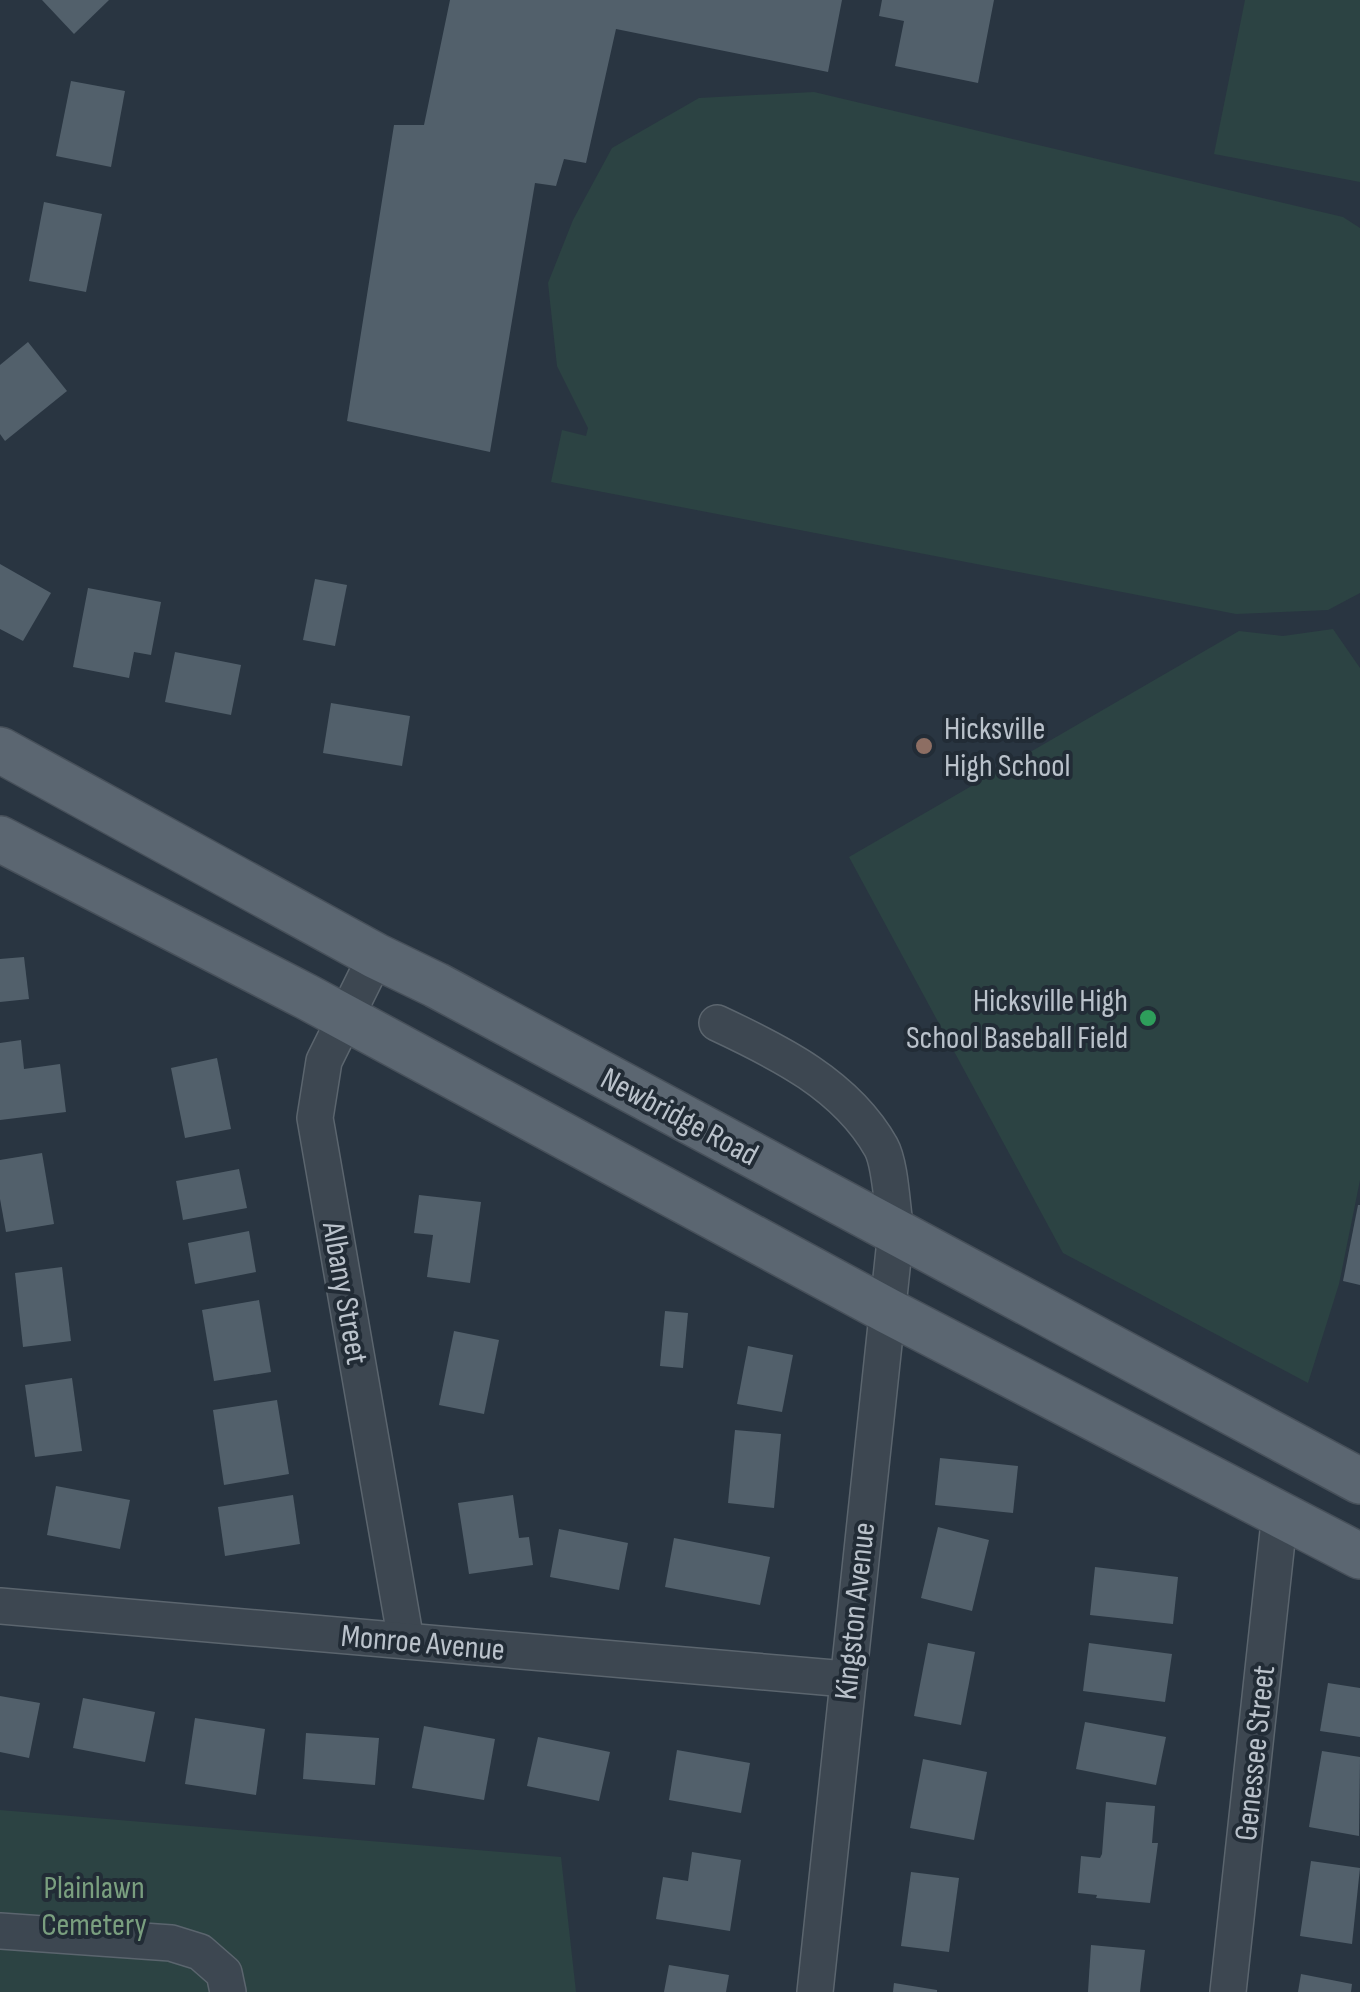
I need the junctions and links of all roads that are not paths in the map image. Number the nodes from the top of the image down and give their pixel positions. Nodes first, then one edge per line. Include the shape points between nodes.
1 (0, 750) edge
2 (0, 839) edge
3 (376, 956) junction
4 (344, 1018) junction
5 (717, 1023) dead end
6 (896, 1231) junction
7 (888, 1310) junction
8 (1360, 1481) edge
9 (1280, 1513) junction
10 (1360, 1556) edge
11 (0, 1606) edge
12 (406, 1641) junction
13 (846, 1679) junction
14 (0, 1931) edge
15 (228, 1992) edge
16 (815, 1992) edge
17 (1228, 1992) edge

1 - 3 main road, Newbridge Road
2 - 4 main road
3 - 4 street, Albany Street
3 - 6 main road, Newbridge Road
4 - 7 main road
4 - 12 street, Albany Street via 324,1061 314,1118
5 - 6 street, Kingston Avenue via 834,1088 883,1150
6 - 7 street, Kingston Avenue
6 - 8 main road, Newbridge Road
7 - 9 main road
7 - 13 street, Kingston Avenue
9 - 10 main road
9 - 17 street, Genessee Street
11 - 12 street, Monroe Avenue
12 - 13 street, Monroe Avenue
13 - 16 street, Kingston Avenue
14 - 15 street via 171,1943 200,1952 224,1973

